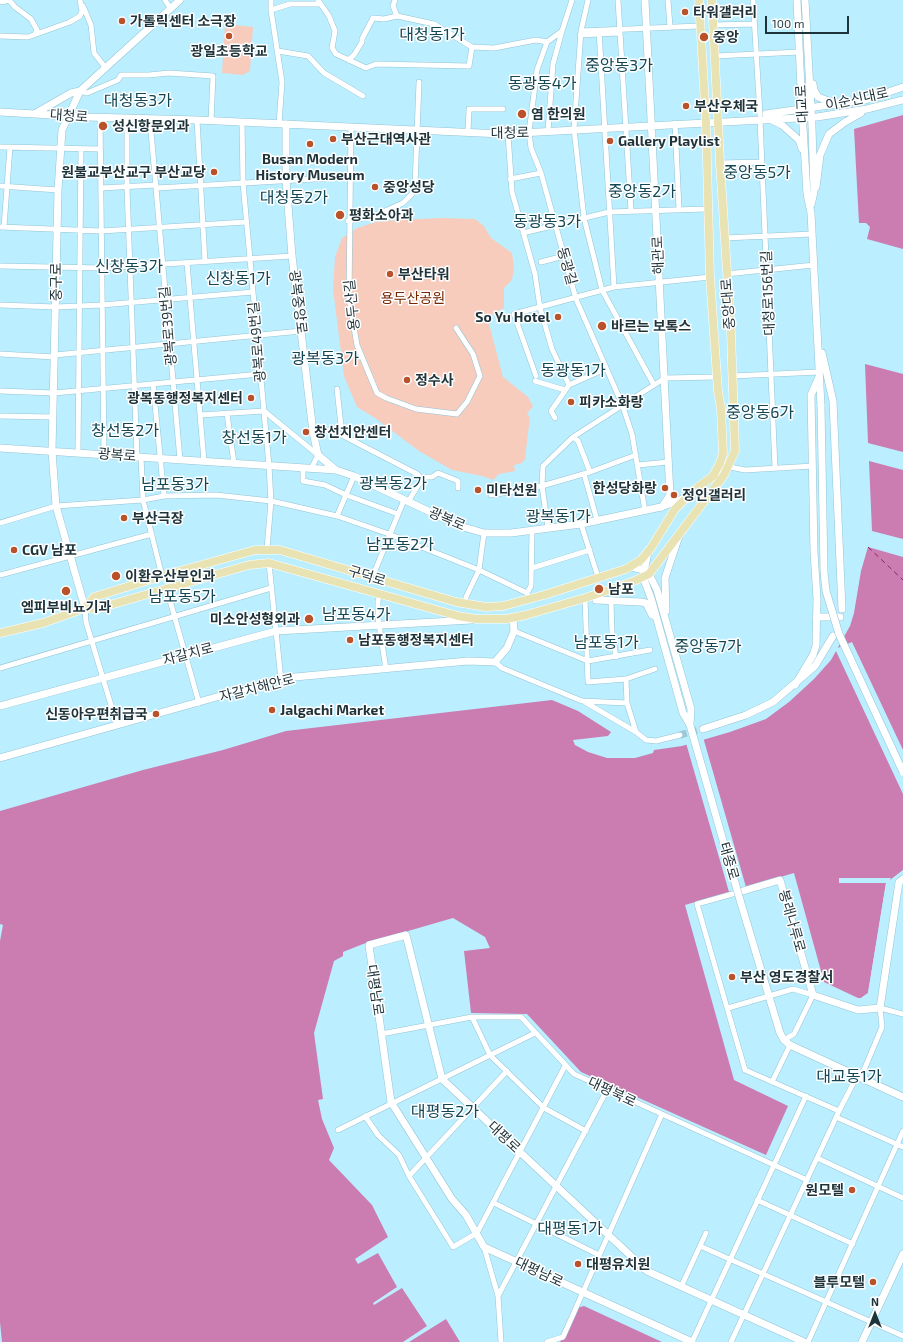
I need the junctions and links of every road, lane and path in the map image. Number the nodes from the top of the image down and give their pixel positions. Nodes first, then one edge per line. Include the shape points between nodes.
1 (9, 0) edge
2 (165, 0) edge
3 (180, 0) edge
4 (271, 0) edge
5 (395, 0) edge
6 (572, 0) edge
7 (588, 0) edge
8 (618, 0) edge
9 (645, 0) edge
10 (668, 0) edge
11 (698, 0) edge
12 (712, 0) edge
13 (753, 0) edge
14 (797, 0) edge
15 (805, 0) edge
16 (0, 1) edge
17 (81, 2) edge
18 (319, 2) edge
19 (171, 9) junction
20 (271, 10) junction
21 (397, 16) junction
22 (754, 24) junction
23 (713, 25) junction
24 (699, 26) junction
25 (670, 27) junction
26 (647, 29) junction
27 (562, 30) junction
28 (620, 31) junction
29 (599, 32) junction
30 (580, 33) junction
31 (35, 34) junction
32 (0, 36) edge
33 (547, 42) junction
34 (472, 47) junction
35 (278, 51) junction
36 (800, 52) junction
37 (756, 54) junction
38 (715, 56) junction
39 (348, 60) junction
40 (809, 62) junction
41 (105, 67) junction
42 (419, 82) dead end
43 (903, 87) edge
44 (80, 91) junction
45 (363, 96) dead end
46 (903, 100) edge
47 (838, 104) junction
48 (811, 108) junction
49 (503, 109) dead end
50 (867, 109) junction
51 (0, 112) edge
52 (36, 113) junction
53 (802, 114) junction
54 (68, 116) junction
55 (760, 117) junction
56 (812, 117) junction
57 (100, 118) junction
58 (127, 119) junction
59 (770, 119) junction
60 (150, 120) junction
61 (197, 120) junction
62 (210, 121) junction
63 (718, 121) junction
64 (242, 122) junction
65 (706, 122) junction
66 (675, 123) junction
67 (283, 124) junction
68 (651, 125) junction
69 (627, 126) junction
70 (351, 127) junction
71 (604, 128) junction
72 (574, 129) junction
73 (418, 130) junction
74 (548, 131) junction
75 (468, 132) junction
76 (529, 132) junction
77 (508, 134) junction
78 (0, 147) edge
79 (10, 148) junction
80 (59, 148) junction
81 (81, 148) junction
82 (100, 149) junction
83 (805, 160) junction
84 (762, 162) junction
85 (720, 163) junction
86 (540, 174) junction
87 (350, 177) junction
88 (510, 179) junction
89 (286, 180) junction
90 (243, 183) junction
91 (199, 186) junction
92 (3, 187) edge
93 (156, 187) junction
94 (101, 188) junction
95 (127, 188) junction
96 (58, 190) junction
97 (814, 192) junction
98 (811, 207) junction
99 (679, 209) junction
100 (707, 209) junction
101 (656, 210) junction
102 (630, 211) junction
103 (609, 212) junction
104 (584, 218) junction
105 (348, 221) junction
106 (246, 222) junction
107 (556, 225) junction
108 (202, 226) junction
109 (2, 227) edge
110 (160, 228) junction
111 (57, 230) junction
112 (80, 230) junction
113 (128, 230) junction
114 (101, 231) junction
115 (523, 233) junction
116 (812, 234) junction
117 (765, 235) junction
118 (725, 238) junction
119 (292, 256) junction
120 (564, 256) junction
121 (249, 259) junction
122 (205, 262) junction
123 (540, 262) dead end
124 (187, 263) junction
125 (163, 264) junction
126 (814, 265) junction
127 (0, 266) edge
128 (130, 266) junction
129 (56, 268) junction
130 (80, 268) junction
131 (101, 268) junction
132 (767, 270) junction
133 (726, 274) junction
134 (710, 277) junction
135 (659, 282) junction
136 (614, 287) junction
137 (602, 290) junction
138 (253, 292) junction
139 (190, 297) junction
140 (576, 299) junction
141 (166, 300) junction
142 (131, 303) junction
143 (0, 305) edge
144 (102, 305) junction
145 (80, 306) junction
146 (56, 307) junction
147 (540, 308) junction
148 (456, 328) dead end
149 (301, 331) junction
150 (257, 335) junction
151 (818, 335) junction
152 (193, 341) junction
153 (170, 344) junction
154 (133, 347) junction
155 (103, 350) junction
156 (79, 352) junction
157 (0, 354) edge
158 (55, 356) junction
159 (605, 369) junction
160 (820, 373) junction
161 (260, 374) junction
162 (771, 374) junction
163 (732, 376) junction
164 (717, 377) junction
165 (665, 378) junction
166 (197, 380) junction
167 (173, 382) junction
168 (153, 384) junction
169 (569, 385) junction
170 (654, 385) junction
171 (134, 386) junction
172 (103, 389) junction
173 (337, 389) dead end
174 (565, 390) junction
175 (0, 391) edge
176 (78, 391) junction
177 (54, 393) junction
178 (622, 404) junction
179 (264, 411) junction
180 (227, 414) junction
181 (200, 415) junction
182 (0, 416) edge
183 (53, 417) junction
184 (555, 418) dead end
185 (313, 432) junction
186 (336, 432) junction
187 (573, 437) junction
188 (0, 448) edge
189 (52, 451) junction
190 (78, 452) junction
191 (104, 454) junction
192 (318, 455) junction
193 (636, 455) junction
194 (139, 457) junction
195 (161, 458) junction
196 (180, 460) junction
197 (204, 461) junction
198 (668, 462) junction
199 (234, 463) junction
200 (638, 465) junction
201 (268, 466) junction
202 (813, 466) junction
203 (730, 467) junction
204 (307, 468) junction
205 (775, 468) junction
206 (336, 470) junction
207 (587, 473) junction
208 (354, 476) junction
209 (422, 479) junction
210 (542, 486) junction
211 (458, 488) dead end
212 (346, 495) junction
213 (491, 495) dead end
214 (164, 496) junction
215 (685, 498) junction
216 (143, 500) junction
217 (271, 501) junction
218 (406, 501) junction
219 (56, 506) junction
220 (661, 508) junction
221 (645, 511) junction
222 (398, 514) junction
223 (338, 516) junction
224 (597, 520) junction
225 (0, 523) edge
226 (581, 524) junction
227 (548, 528) junction
228 (532, 531) junction
229 (484, 533) junction
230 (152, 534) junction
231 (389, 534) junction
232 (679, 536) junction
233 (267, 549) junction
234 (590, 550) junction
235 (648, 552) junction
236 (69, 556) junction
237 (269, 563) junction
238 (630, 567) junction
239 (532, 568) junction
240 (479, 570) junction
241 (645, 574) junction
242 (0, 575) edge
243 (162, 576) junction
244 (598, 577) junction
245 (372, 578) junction
246 (271, 588) junction
247 (167, 590) junction
248 (380, 596) junction
249 (528, 596) junction
250 (585, 598) junction
251 (596, 600) joint
252 (611, 601) junction
253 (465, 604) junction
254 (85, 608) junction
255 (842, 609) dead end
256 (175, 616) junction
257 (665, 617) junction
258 (816, 617) junction
259 (840, 617) dead end
260 (513, 618) junction
261 (476, 619) junction
262 (380, 625) junction
263 (659, 625) junction
264 (276, 630) junction
265 (514, 631) junction
266 (0, 633) edge
267 (833, 636) dead end
268 (91, 640) junction
269 (650, 650) dead end
270 (185, 654) junction
271 (616, 657) junction
272 (588, 661) junction
273 (495, 662) junction
274 (0, 668) edge
275 (386, 669) junction
276 (655, 669) dead end
277 (102, 678) junction
278 (626, 679) junction
279 (281, 680) junction
280 (795, 685) junction
281 (582, 701) junction
282 (198, 703) junction
283 (628, 703) junction
284 (0, 706) edge
285 (690, 724) junction
286 (117, 725) junction
287 (703, 728) tunnel mouth
288 (636, 732) junction
289 (680, 735) tunnel mouth
290 (0, 756) edge
291 (903, 772) edge
292 (903, 879) edge
293 (736, 893) joint
294 (813, 995) junction
295 (769, 996) junction
296 (728, 1008) junction
297 (880, 1008) junction
298 (903, 1014) edge
299 (472, 1017) junction
300 (428, 1024) junction
301 (534, 1033) junction
302 (381, 1034) junction
303 (784, 1040) junction
304 (790, 1046) junction
305 (490, 1055) junction
306 (566, 1066) junction
307 (507, 1071) junction
308 (857, 1076) junction
309 (442, 1079) junction
310 (772, 1082) junction
311 (607, 1090) junction
312 (806, 1096) junction
313 (903, 1097) edge
314 (391, 1102) junction
315 (473, 1108) junction
316 (544, 1108) junction
317 (839, 1111) junction
318 (662, 1114) junction
319 (365, 1116) junction
320 (836, 1117) junction
321 (338, 1130) dead end
322 (586, 1131) junction
323 (903, 1131) edge
324 (900, 1146) edge
325 (521, 1153) junction
326 (425, 1158) junction
327 (817, 1158) junction
328 (774, 1165) junction
329 (409, 1176) junction
330 (807, 1180) junction
331 (556, 1186) junction
332 (879, 1187) junction
333 (903, 1198) edge
334 (757, 1200) junction
335 (494, 1202) junction
336 (790, 1215) junction
337 (537, 1224) junction
338 (478, 1233) junction
339 (706, 1233) dead end
340 (608, 1234) junction
341 (853, 1244) junction
342 (700, 1246) junction
343 (484, 1247) junction
344 (599, 1254) junction
345 (903, 1254) edge
346 (730, 1259) junction
347 (516, 1261) junction
348 (901, 1266) edge
349 (763, 1274) junction
350 (681, 1287) junction
351 (582, 1292) junction
352 (498, 1296) junction
353 (710, 1300) junction
354 (826, 1302) junction
355 (743, 1316) junction
356 (872, 1322) junction
357 (903, 1336) edge
358 (500, 1342) edge
359 (547, 1342) edge
360 (692, 1342) edge
361 (731, 1342) edge
362 (804, 1342) edge
363 (808, 1342) edge
364 (862, 1342) edge

1 - 16 street
1 - 31 street via 31,19 37,30
2 - 19 street
3 - 19 main road, 중구로
4 - 20 street
5 - 21 street via 393,6
6 - 27 street
7 - 30 street
8 - 28 street
9 - 26 main road, 해관로
10 - 25 street
11 - 24 main road, 중앙대로
12 - 23 main road, 중앙대로
13 - 22 street, 대청로156번길
14 - 36 main road, 대교로
15 - 40 main road, 대교로
17 - 31 street via 82,11 76,19
17 - 41 street via 89,19 94,53
18 - 20 street via 290,4
18 - 39 street via 335,31 332,48 336,54
19 - 41 main road, 중구로
20 - 35 street
21 - 34 street via 434,24
21 - 39 street via 373,18 362,42
22 - 23 street
22 - 37 street, 대청로156번길
23 - 38 main road, 중앙대로
24 - 25 street
24 - 65 main road, 중앙대로
25 - 26 street
26 - 28 street
26 - 68 main road, 해관로
27 - 33 street, 동광길
27 - 74 street via 553,64
28 - 29 street
28 - 69 street
29 - 30 street
29 - 71 street
30 - 72 street
31 - 32 street via 28,37
33 - 34 street via 536,40 494,48
33 - 76 street, 동광길 via 536,70
34 - 39 street via 469,66 376,64 366,68
35 - 45 street via 308,56 324,73
35 - 67 street
36 - 37 street
36 - 53 main road, 대교로
37 - 38 street
37 - 55 street, 대청로156번길
38 - 63 main road, 중앙대로
40 - 47 main road via 814,90 818,97
40 - 48 main road, 대교로
41 - 44 main road, 중구로
42 - 73 street
43 - 47 main road, 이순신대로 via 866,100
44 - 52 main road via 71,93
44 - 54 main road, 중구로
44 - 62 street via 87,93 118,80 121,75 169,72 213,76
46 - 50 main road, 이순신대로
47 - 48 main road, 이순신대로
48 - 53 main road, 이순신대로
48 - 56 main road, 대교로
49 - 75 street via 469,109
50 - 56 main road, 이순신대로
50 - 97 main road via 829,134 820,155 818,180
51 - 52 main road, 대청로
52 - 54 main road, 대청로
53 - 55 main road, 이순신대로
53 - 56 main road, 이순신대로
53 - 59 main road, 대청로
53 - 83 main road, 대교로
54 - 57 main road, 대청로
54 - 80 main road, 중구로
55 - 59 main road, 대청로
55 - 63 main road, 대청로
55 - 84 street, 대청로156번길
56 - 97 main road, 대교로
57 - 58 main road, 대청로
57 - 82 street
58 - 60 main road, 대청로
58 - 95 street
59 - 83 main road via 782,125 799,140
60 - 61 main road, 대청로
60 - 93 street, 광복로39번길
61 - 62 main road, 대청로
61 - 91 street
62 - 64 main road, 대청로
63 - 65 main road, 대청로
63 - 85 main road, 중앙대로
64 - 67 main road, 대청로
64 - 90 street, 광복로49번길
65 - 66 main road, 대청로
65 - 100 main road, 중앙대로
66 - 68 main road, 대청로
66 - 99 street
67 - 70 main road, 대청로
67 - 89 main road, 광복중앙로
68 - 69 main road, 대청로
68 - 101 main road, 해관로
69 - 71 main road, 대청로
69 - 102 street
70 - 73 main road, 대청로
70 - 87 street, 용두산길
71 - 72 main road, 대청로
71 - 103 street
72 - 74 main road, 대청로
72 - 104 street
73 - 75 main road, 대청로
73 - 105 street via 415,186 412,194 403,203 374,216
74 - 76 main road, 대청로
75 - 77 main road, 대청로
76 - 77 main road, 대청로
76 - 86 street, 동광길 via 531,148
77 - 88 street
78 - 79 street
79 - 80 street
79 - 92 street
80 - 81 street
80 - 96 main road, 중구로
81 - 82 street
81 - 112 street
82 - 94 street
83 - 98 main road, 대교로 via 807,194
84 - 85 street
84 - 117 street, 대청로156번길
85 - 118 main road, 중앙대로
86 - 88 street
86 - 107 street, 동광길
87 - 89 street
87 - 105 street, 용두산길
88 - 115 street
89 - 90 street
89 - 119 main road, 광복중앙로
90 - 91 street
90 - 106 street, 광복로49번길
91 - 93 street
91 - 108 street
92 - 96 street
92 - 109 street
93 - 95 street
93 - 110 street, 광복로39번길
94 - 95 street
94 - 114 street
95 - 113 street
96 - 111 main road, 중구로
97 - 98 main road, 대교로
98 - 116 main road, 대교로
99 - 100 street
99 - 101 street
100 - 134 main road, 중앙대로
101 - 102 street
101 - 135 main road, 해관로
102 - 103 street
103 - 104 street
103 - 136 street
104 - 107 street
104 - 137 street
105 - 148 street, 용두산길 via 348,298 357,345 377,393 416,408 457,414 467,402 480,376 473,354
106 - 108 street
106 - 121 street, 광복로49번길
107 - 115 street
107 - 120 street, 동광길
108 - 110 street
108 - 122 street
109 - 111 street
110 - 113 street
110 - 125 street, 광복로39번길
111 - 112 street
111 - 129 main road, 중구로
112 - 114 street
112 - 130 street
113 - 114 street
113 - 128 street
114 - 131 street
115 - 147 street via 535,274
116 - 117 street
116 - 126 main road, 대교로
117 - 118 street
117 - 132 street, 대청로156번길
118 - 133 main road, 중앙대로
119 - 121 street
119 - 149 main road, 광복중앙로
120 - 123 street
120 - 140 street, 동광길
121 - 122 street
121 - 138 street, 광복로49번길
122 - 124 street
124 - 125 street
124 - 139 street
125 - 128 street
125 - 141 street, 광복로39번길
126 - 132 street
126 - 151 main road, 대교로
127 - 129 street
128 - 131 street
128 - 142 street
129 - 130 street
129 - 146 main road, 중구로
130 - 131 street
130 - 145 street
131 - 144 street
132 - 133 street
132 - 162 street, 대청로156번길
133 - 163 main road, 중앙대로
134 - 135 street
134 - 164 main road, 중앙대로
135 - 136 street
135 - 165 main road, 해관로
136 - 137 street
137 - 140 street
137 - 170 street
138 - 139 street
138 - 150 street, 광복로49번길
139 - 141 street
139 - 152 street
140 - 147 street
140 - 159 street, 동광길
141 - 142 street
141 - 153 street, 광복로39번길
142 - 144 street
142 - 154 street
143 - 146 street
144 - 145 street
144 - 155 street
145 - 146 street
145 - 156 street
146 - 158 main road, 중구로
147 - 169 street via 552,349
147 - 174 street via 514,314 535,379
149 - 150 street
149 - 185 main road, 광복중앙로
150 - 152 street
150 - 161 street, 광복로49번길
151 - 160 main road, 대교로
151 - 255 main road via 833,401
152 - 153 street
152 - 166 street
153 - 154 street
153 - 167 street, 광복로39번길
154 - 155 street
154 - 171 street
155 - 156 street
155 - 172 street
156 - 158 street
156 - 176 street
157 - 158 street
158 - 177 main road, 중구로
159 - 169 street
159 - 178 street, 동광길
160 - 162 street
160 - 202 main road via 811,395
160 - 291 main road, 대교로, bridge via 826,591 839,634
161 - 166 street
161 - 179 street, 광복로49번길
162 - 163 street
162 - 205 street, 대청로156번길
163 - 203 main road, 중앙대로 via 735,447
164 - 165 street
164 - 215 main road, 중앙대로 via 721,409 722,459 713,476
165 - 170 street
165 - 198 main road, 해관로
166 - 167 street
166 - 181 street
167 - 168 street
167 - 196 street, 광복로39번길
168 - 171 street
168 - 195 street
169 - 174 street
170 - 178 street
171 - 172 street
171 - 194 street
172 - 176 street
172 - 191 street
173 - 186 street via 341,426
174 - 184 street via 551,411
175 - 177 street
176 - 177 street
176 - 190 street
177 - 183 main road, 중구로
178 - 187 street
178 - 193 street, 동광길
179 - 180 street
179 - 192 street
179 - 201 street, 광복로49번길
180 - 181 street
180 - 199 street
181 - 197 street
182 - 183 street
183 - 189 main road, 중구로
185 - 186 street
185 - 192 main road, 광복중앙로
186 - 209 street
187 - 207 street via 578,441
187 - 210 street via 543,466
188 - 189 main road, 광복로
189 - 190 main road, 광복로
189 - 219 main road, 중구로
190 - 191 main road, 광복로
191 - 194 main road, 광복로
192 - 204 street
192 - 206 main road
193 - 200 street, 동광길
193 - 207 street
194 - 195 main road, 광복로
194 - 216 street
195 - 196 main road, 광복로
195 - 214 street
196 - 197 main road, 광복로
197 - 199 main road, 광복로
198 - 200 street
198 - 220 main road, 해관로 via 670,495
199 - 201 main road, 광복로
200 - 221 street, 동광길
201 - 204 main road, 광복로
201 - 217 street, 광복로49번길
202 - 205 street
202 - 258 main road
203 - 205 street via 745,470
203 - 232 main road, 중앙대로
204 - 206 main road, 광복로
204 - 212 street via 303,481 325,485
206 - 208 main road, 광복로
207 - 210 street
207 - 224 street
208 - 212 street
208 - 218 main road, 광복로
209 - 211 street via 438,473 458,481
209 - 218 street
210 - 213 street
210 - 227 street
212 - 222 street
212 - 223 street
214 - 216 street
214 - 217 street via 216,495
215 - 220 main road, 광복로
215 - 235 main road, 중앙대로 via 675,509
216 - 219 street
216 - 230 street
217 - 223 street
217 - 233 street, 광복로49번길
218 - 222 street
218 - 229 main road, 광복로 via 460,526
219 - 225 street
219 - 236 main road, 중구로
220 - 221 main road, 광복로
221 - 224 main road, 광복로
222 - 231 street
223 - 231 street
224 - 226 main road, 광복로
226 - 227 main road, 광복로
226 - 234 street
227 - 228 main road, 광복로
228 - 229 main road, 광복로
228 - 239 street
229 - 240 street
230 - 236 street
230 - 243 street
231 - 240 street
231 - 245 street
232 - 241 main road, 중앙대로
232 - 257 main road via 665,578
233 - 243 main road, 구덕로
233 - 245 main road, 구덕로 via 280,550
234 - 239 street
234 - 244 street
235 - 238 main road, 구덕로
235 - 241 main road
236 - 242 street
236 - 254 main road, 중구로
237 - 246 street
237 - 247 main road, 구덕로 via 249,565
237 - 248 main road, 구덕로
238 - 241 main road
238 - 244 main road, 구덕로
239 - 249 street
240 - 249 street
240 - 253 street
241 - 250 main road, 구덕로
241 - 257 main road, 태종로 via 657,590
241 - 263 main road, 태종로
243 - 254 main road, 구덕로 via 94,597
244 - 249 main road, 구덕로
245 - 253 main road, 구덕로
246 - 256 street
246 - 264 street
247 - 254 main road, 구덕로 via 96,610
247 - 256 street
248 - 261 main road, 구덕로
248 - 262 street
249 - 253 main road, 구덕로 via 494,607
250 - 251 main road
250 - 260 main road, 구덕로
250 - 272 street
251 - 252 main road
252 - 263 main road via 646,603
252 - 271 street
254 - 266 main road, 구덕로 via 43,623
254 - 268 street
256 - 268 street
256 - 270 street
257 - 285 main road, 태종로 via 691,709
258 - 259 main road
258 - 280 main road via 816,646
260 - 261 main road, 구덕로
260 - 265 main road
261 - 262 main road, 자갈치로
262 - 264 main road, 자갈치로
262 - 275 street
263 - 285 main road, 태종로 via 683,713
264 - 270 main road, 자갈치로
264 - 279 street
265 - 272 street
265 - 273 main road via 507,648
267 - 280 main road via 815,666
268 - 274 street
268 - 277 street
269 - 271 street
270 - 277 main road, 자갈치로
270 - 282 street
271 - 272 street
272 - 278 street via 588,682
273 - 275 main road, 자갈치해안로 via 468,661
273 - 281 street via 502,668
275 - 279 main road, 자갈치해안로
276 - 278 street
277 - 284 main road, 자갈치로
277 - 286 street
278 - 283 street
279 - 282 main road, 자갈치해안로
280 - 287 main road via 773,702 746,715
281 - 283 street
281 - 288 street
282 - 286 main road, 자갈치해안로
283 - 288 street
285 - 295 main road, 태종로, bridge
286 - 290 main road, 자갈치해안로
288 - 289 street via 646,740 656,741
292 - 297 main road via 899,882
293 - 294 main road, 봉래나루로 via 780,880
293 - 296 street via 697,904
294 - 295 street via 793,989
294 - 297 main road via 858,1010
294 - 303 street via 794,1034
295 - 296 street
295 - 303 main road, 태종로
296 - 310 street via 745,1070
297 - 298 street
297 - 308 street via 882,1026 864,1070
299 - 300 street, 대평북로
299 - 301 street, 대평북로 via 521,1017
299 - 305 street
300 - 302 street, 대평북로
300 - 302 main road, 대평남로 via 406,935 369,945
300 - 309 main road
301 - 305 street
301 - 306 street, 대평북로
302 - 314 main road, 대평남로
303 - 304 main road, 태종로
304 - 308 main road, 태종로
304 - 310 street
305 - 307 street
305 - 309 street
306 - 311 street, 대평북로 via 574,1074
306 - 316 street
307 - 315 street
307 - 316 street
308 - 313 main road, 태종로
308 - 317 street
309 - 314 street
309 - 315 main road, 대평로
310 - 312 street
311 - 318 street, 대평북로
311 - 322 street
312 - 317 street
312 - 328 street, 대평남로
314 - 319 street
314 - 326 main road, 대평남로
315 - 325 main road, 대평로
315 - 326 street
316 - 322 street
316 - 325 street
317 - 320 street
318 - 328 street, 대평북로
318 - 340 street
319 - 321 street
319 - 329 street via 378,1135 399,1155
320 - 324 street
320 - 327 street
322 - 331 street
323 - 324 street
324 - 332 street
325 - 331 main road, 대평로
325 - 335 street
326 - 329 street
326 - 338 main road, 대평남로
327 - 330 street
327 - 332 street
328 - 330 street, 대평북로
328 - 334 street, 대평남로
329 - 338 street via 453,1247
330 - 336 street
331 - 337 street
331 - 340 main road, 대평로
332 - 333 street
332 - 341 street
334 - 336 street
334 - 346 street, 대평남로
335 - 337 street
335 - 338 street
336 - 341 street
336 - 349 street
337 - 344 street
337 - 347 street
338 - 343 main road, 대평남로
339 - 342 street
340 - 344 street
340 - 350 main road, 대평로 via 647,1271
341 - 354 street
342 - 346 street
342 - 350 street
343 - 347 main road, 대평남로
343 - 352 street
344 - 351 street
345 - 348 main road
346 - 349 street
346 - 353 street, 대평남로
347 - 351 main road, 대평남로
347 - 352 street
348 - 356 main road
349 - 354 street
349 - 355 street
350 - 353 main road, 대평로
351 - 359 street via 563,1337
351 - 360 main road, 대평남로
352 - 358 street
353 - 355 main road, 대평로
353 - 360 street, 대평남로
354 - 356 street
354 - 363 street
355 - 361 street
355 - 362 main road, 대평로
356 - 357 street
356 - 364 main road

